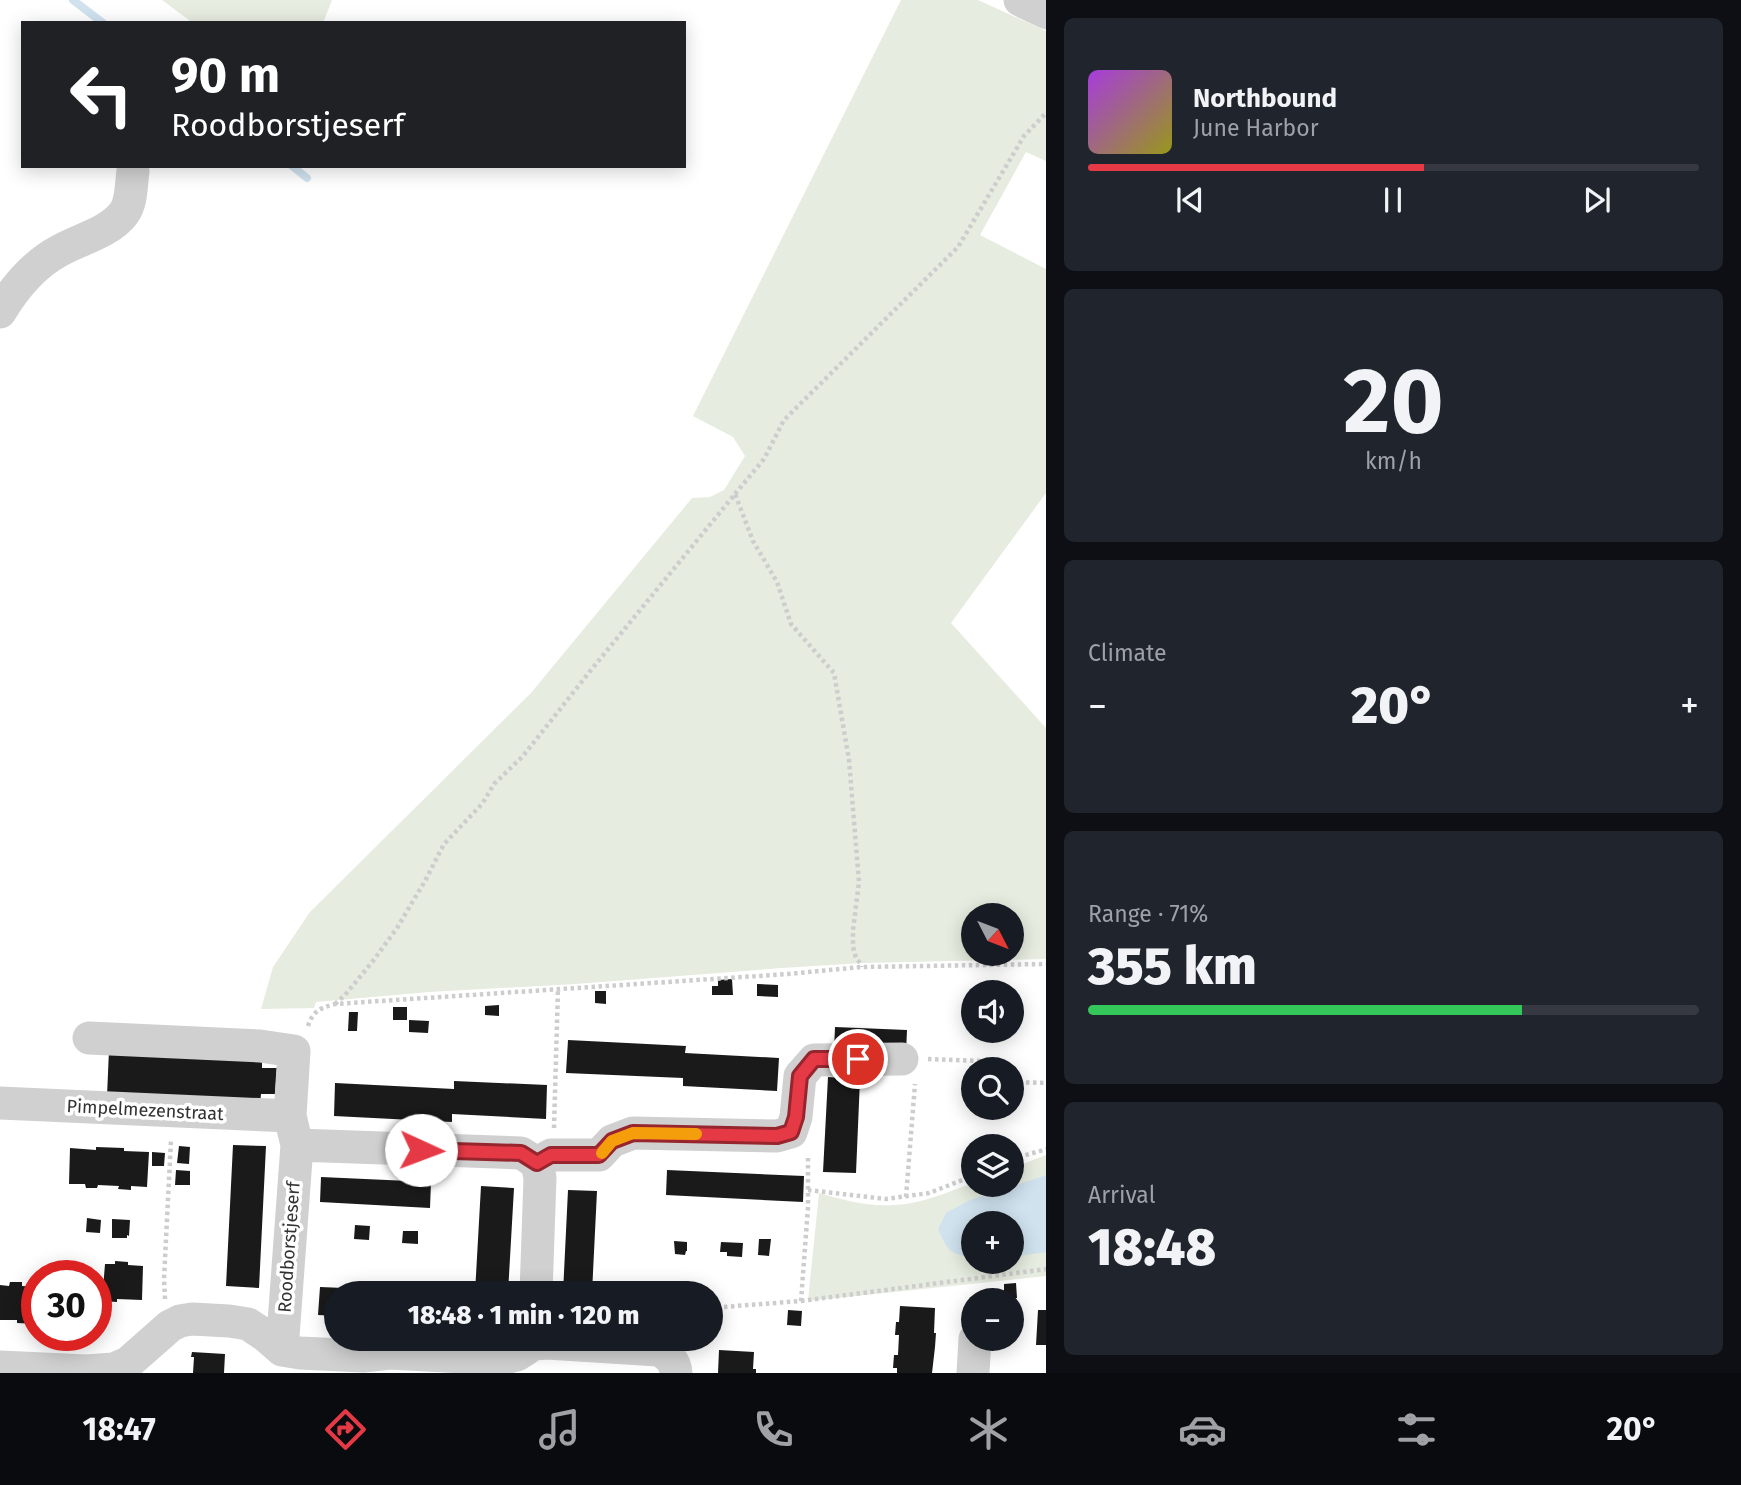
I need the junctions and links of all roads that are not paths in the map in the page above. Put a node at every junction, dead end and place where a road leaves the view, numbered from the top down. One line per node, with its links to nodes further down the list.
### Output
1 (1020, 0): 2 (street)
2 (1046, 13)
3 (133, 171): 4 (street)
4 (0, 312)
5 (89, 1038): 8 (street, Roodborstjeserf)
6 (910, 1059): 9 (street)
7 (0, 1103): 8 (street, Pimpelmezenstraat)
8 (293, 1131): 9 (street); 11 (street, Roodborstjeserf)
9 (544, 1159): 10 (street)
10 (536, 1281)
11 (282, 1350): 15 (street); 17 (street)
12 (522, 1351): 15 (street)
13 (660, 1351): 18 (street)
14 (974, 1351): 19 (street)
15 (390, 1363)
16 (0, 1367): 17 (street)
17 (131, 1368)
18 (676, 1373)
19 (973, 1373)

